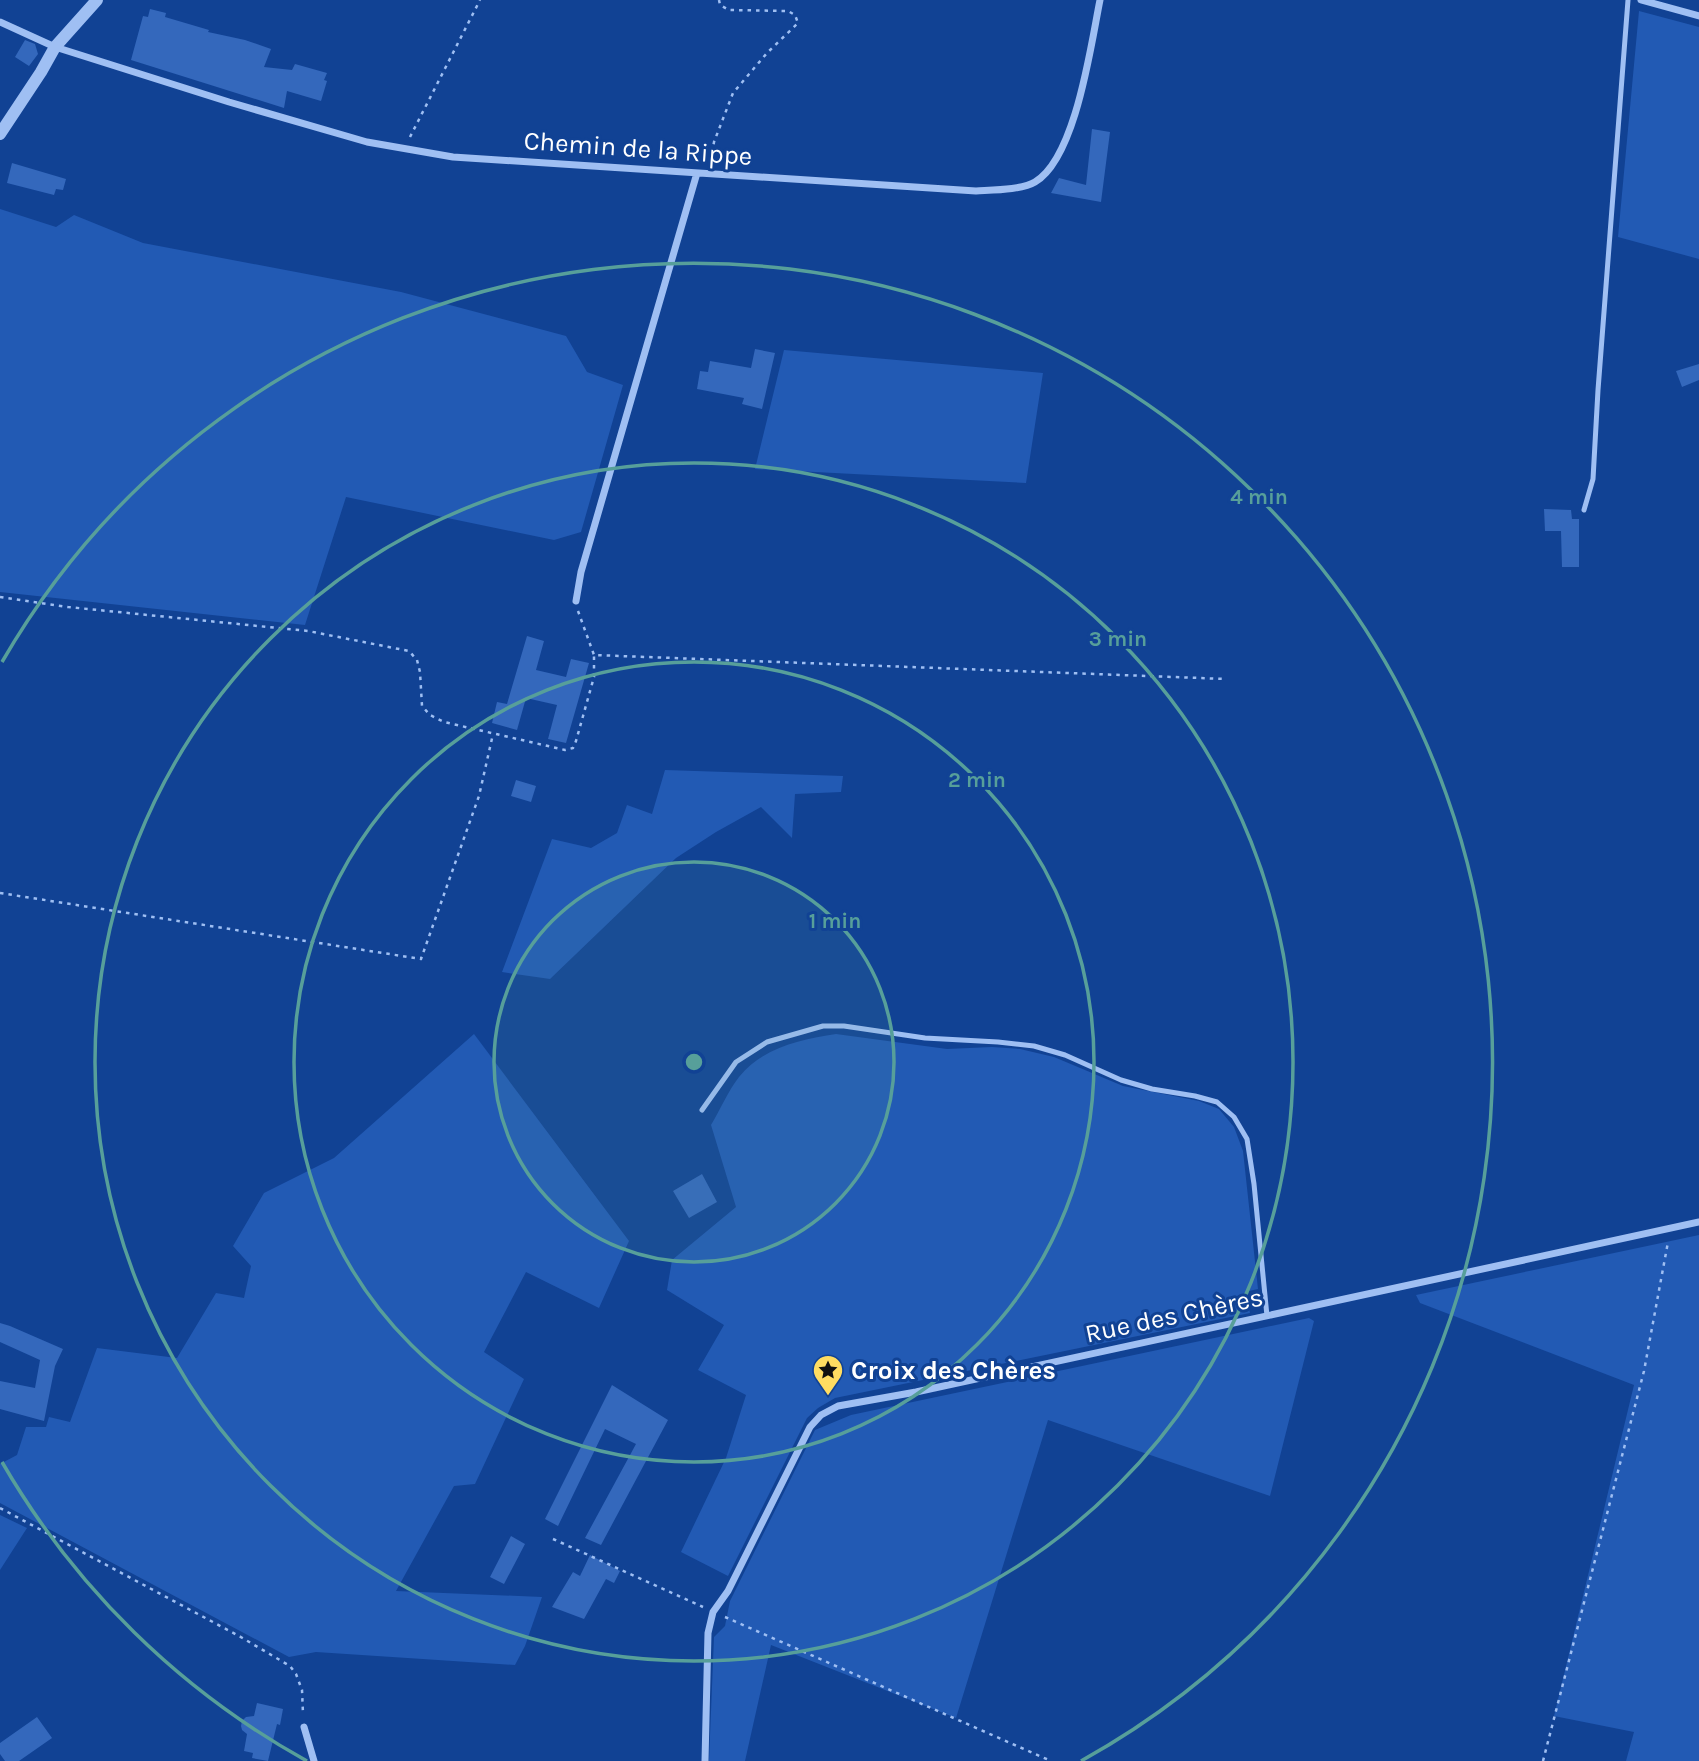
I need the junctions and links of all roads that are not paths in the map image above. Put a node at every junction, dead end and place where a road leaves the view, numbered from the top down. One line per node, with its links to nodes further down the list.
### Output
1 (97, 0): 7 (street)
2 (1100, 0): 9 (street, Chemin de la Rippe)
3 (1628, 0): 10 (lane)
4 (1641, 0): 5 (street)
5 (1699, 16)
6 (0, 22): 7 (street, Chemin de la Rippe)
7 (55, 47): 8 (street); 9 (street, Chemin de la Rippe)
8 (0, 134)
9 (697, 173): 11 (street)
10 (1584, 510)
11 (576, 601)
12 (702, 1110): 14 (lane)
13 (1699, 1222): 14 (street, Rue des Chères)
14 (1267, 1316): 17 (street, Rue des Chères)
15 (304, 1727): 16 (street)
16 (314, 1761)
17 (705, 1761)

